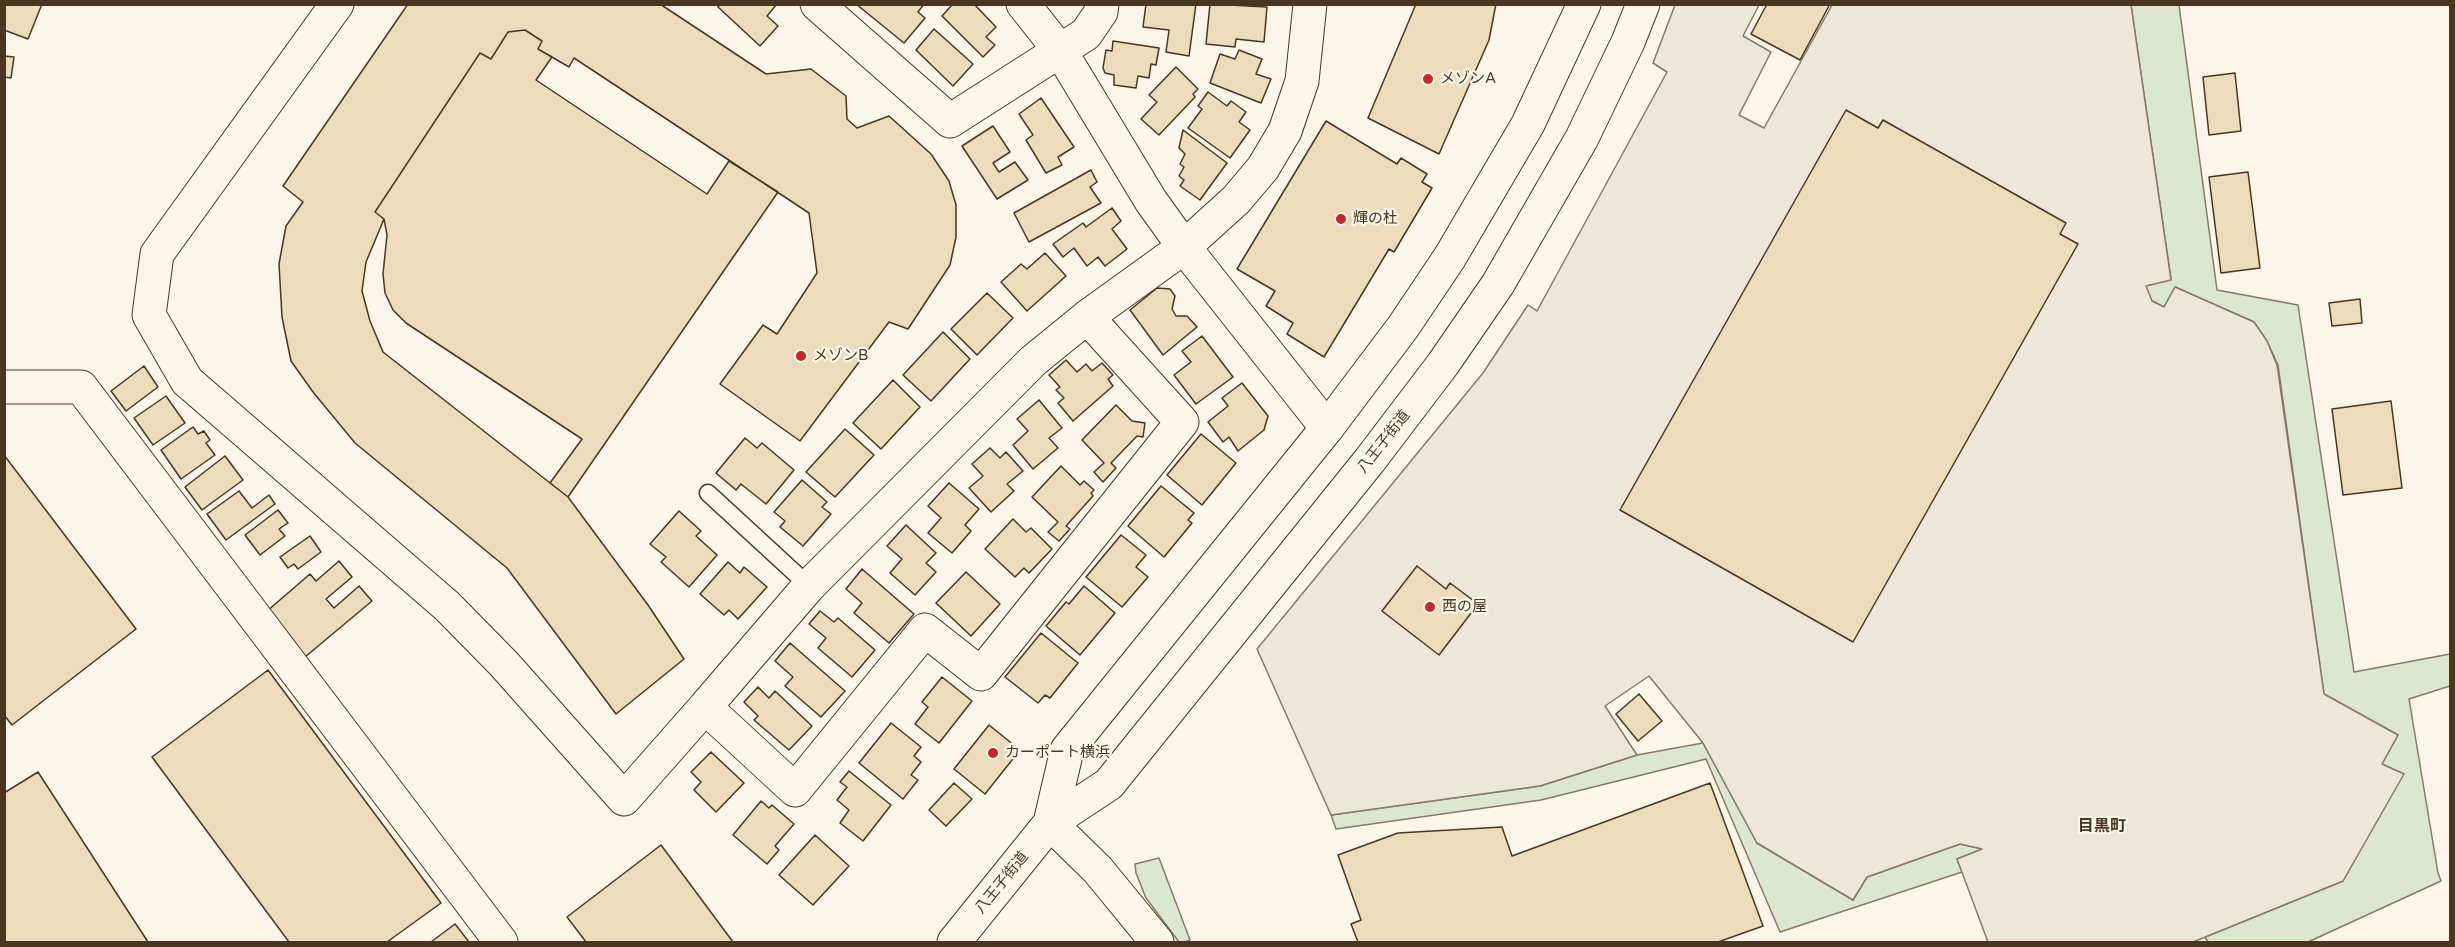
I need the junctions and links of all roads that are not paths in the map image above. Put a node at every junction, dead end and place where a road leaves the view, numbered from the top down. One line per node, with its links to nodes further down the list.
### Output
1 (337, 4): 15 (street)
2 (817, 4): 8 (street)
3 (1023, 4): 8 (street)
4 (1102, 4): 8 (street)
5 (1310, 4): 9 (street)
6 (1584, 4): 12 (street, 八王子街道)
7 (1643, 4): 16 (street, 八王子街道)
8 (1061, 52): 9 (street)
9 (1184, 247): 10 (street); 12 (street)
10 (1087, 317): 14 (street); 15 (street)
11 (4, 387): 17 (street)
12 (1327, 428): 16 (street, 八王子街道)
13 (708, 492): 14 (lane)
14 (809, 586): 15 (street)
15 (705, 707)
16 (1050, 823): 18 (street, 八王子街道); 19 (street)
17 (501, 942)
18 (954, 942)
19 (1157, 942)

